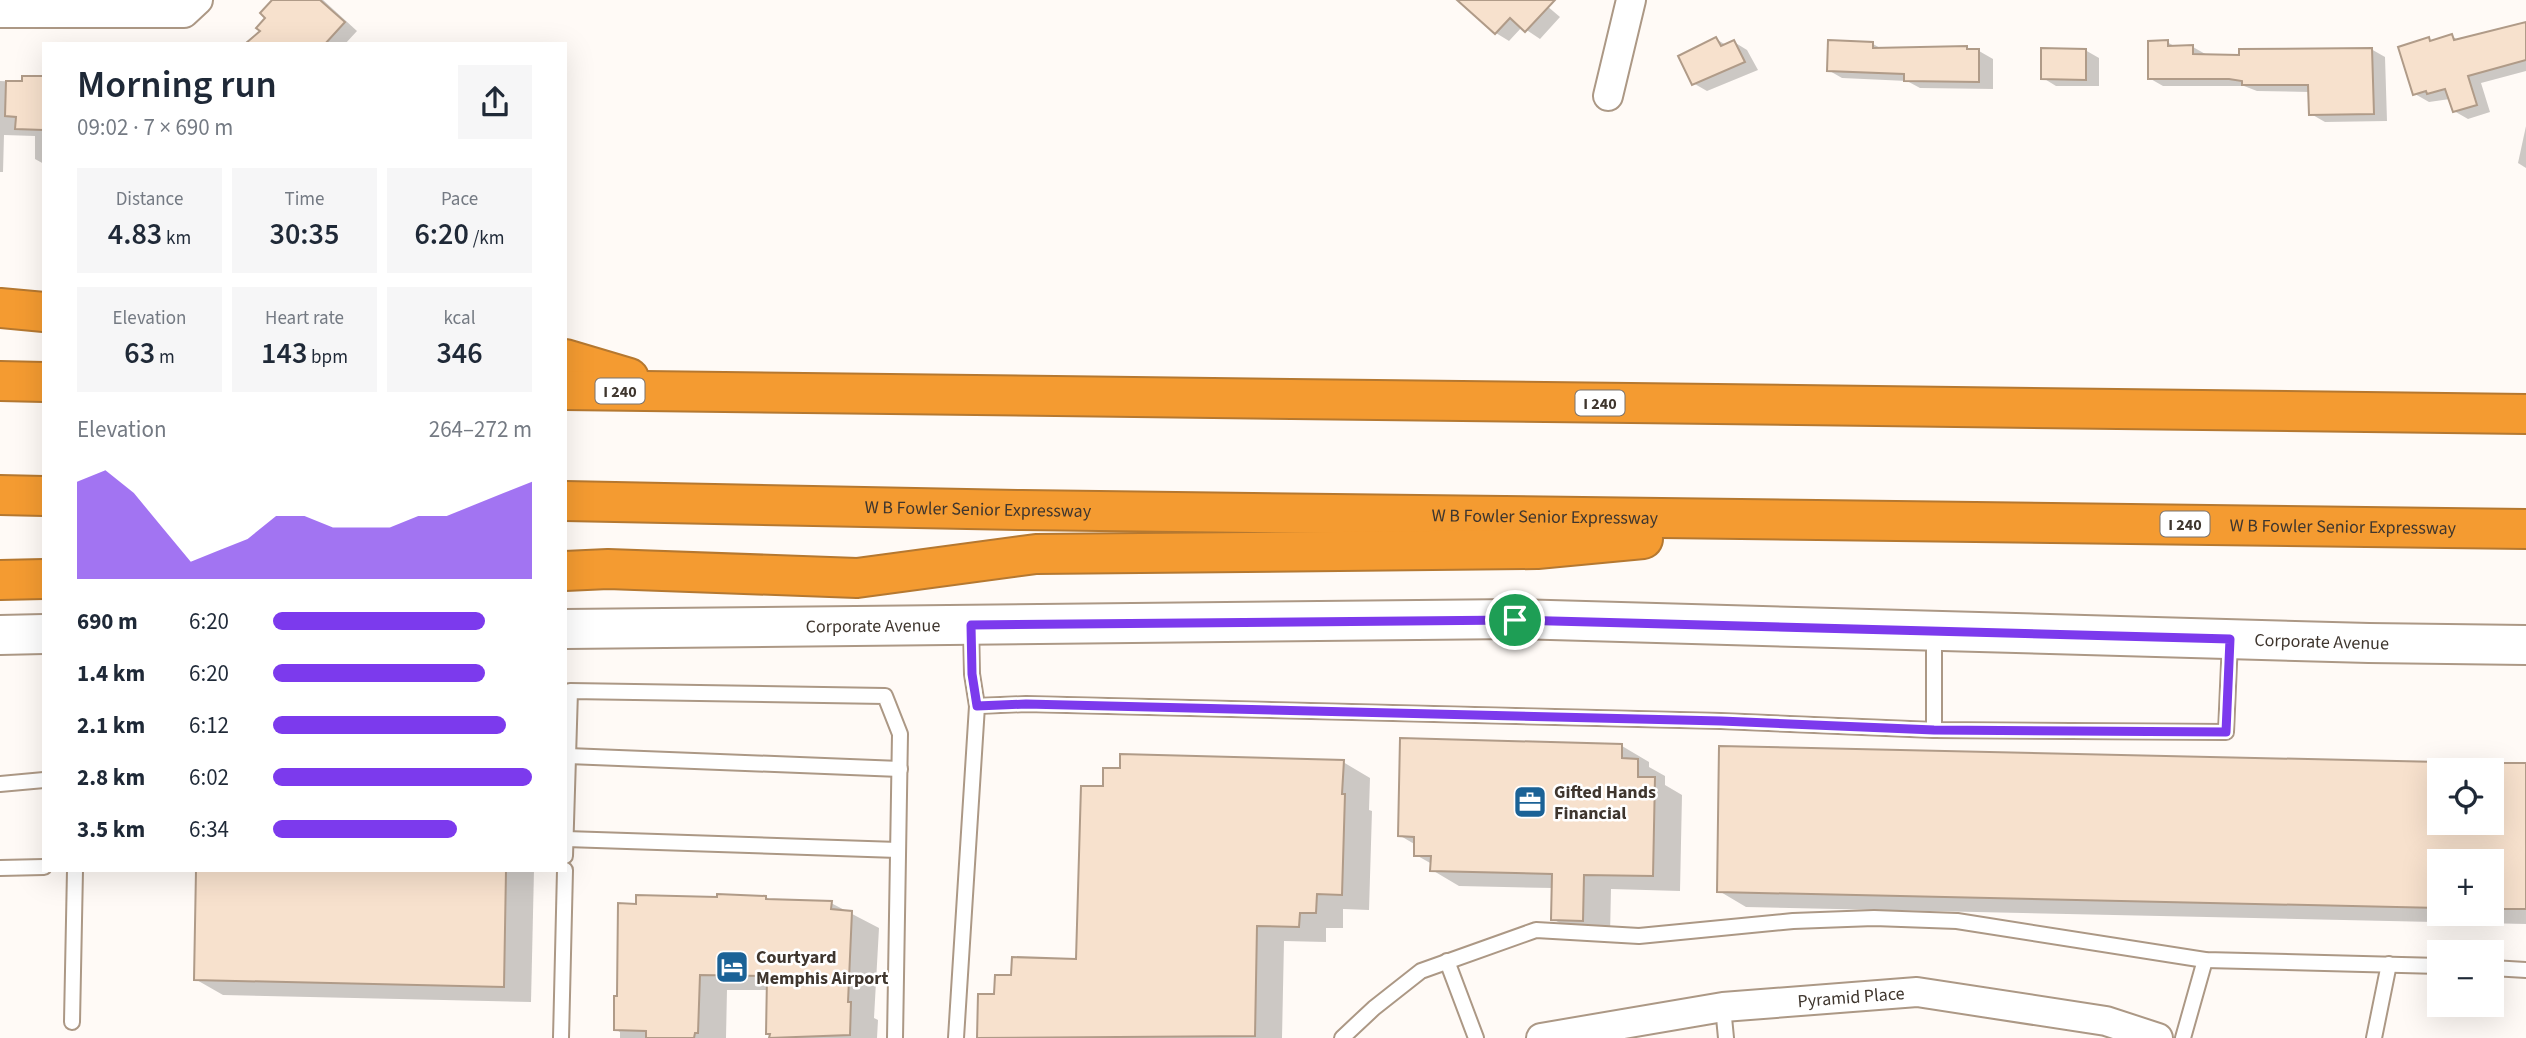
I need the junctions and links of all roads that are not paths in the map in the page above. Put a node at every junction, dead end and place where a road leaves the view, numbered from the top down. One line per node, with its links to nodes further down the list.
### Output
1 (198, 0): 3 (street)
2 (1631, 0): 4 (street)
3 (0, 13)
4 (1608, 96)
5 (0, 308): 6 (highway)
6 (42, 312)
7 (567, 360): 11 (highway)
8 (0, 381): 9 (highway)
9 (42, 382)
10 (567, 390): 11 (highway, I 240)
11 (675, 392): 12 (highway, I 240)
12 (2526, 414)
13 (0, 495): 14 (highway)
14 (42, 495)
15 (567, 501): 16 (highway, W B Fowler Senior Expressway / I 240)
16 (1844, 520): 17 (highway, W B Fowler Senior Expressway / I 240); 18 (highway)
17 (2526, 529)
18 (567, 571)
19 (42, 579): 20 (highway)
20 (0, 580)
21 (971, 625): 22 (street, Corporate Avenue); 23 (street, Corporate Avenue); 28 (lane)
22 (567, 629)
23 (1934, 631): 26 (street, Corporate Avenue); 29 (lane)
24 (42, 634): 25 (street)
25 (0, 635)
26 (2230, 639): 27 (street, Corporate Avenue); 29 (lane)
27 (2526, 645)
28 (977, 706): 29 (lane); 51 (lane)
29 (1934, 730)
30 (568, 756): 31 (lane); 31 (lane); 34 (lane)
31 (900, 769): 36 (lane)
32 (42, 780): 33 (lane)
33 (0, 784)
34 (567, 798)
35 (567, 839): 36 (lane)
36 (898, 850): 50 (lane)
37 (42, 867): 38 (lane)
38 (0, 868)
39 (75, 872): 48 (lane)
40 (565, 872): 49 (lane)
41 (2205, 960): 42 (lane); 43 (lane); 57 (lane)
42 (1447, 961): 52 (lane); 53 (lane)
43 (2389, 964): 44 (lane); 58 (lane)
44 (2427, 965)
45 (2504, 969): 46 (lane)
46 (2526, 970)
47 (1723, 1007): 54 (street, Pyramid Place); 55 (lane); 56 (street, Pyramid Place)
48 (72, 1022)
49 (561, 1038)
50 (895, 1038)
51 (957, 1038)
52 (1342, 1038)
53 (1476, 1038)
54 (1541, 1038)
55 (1726, 1038)
56 (2158, 1038)
57 (2183, 1038)
58 (2374, 1038)

